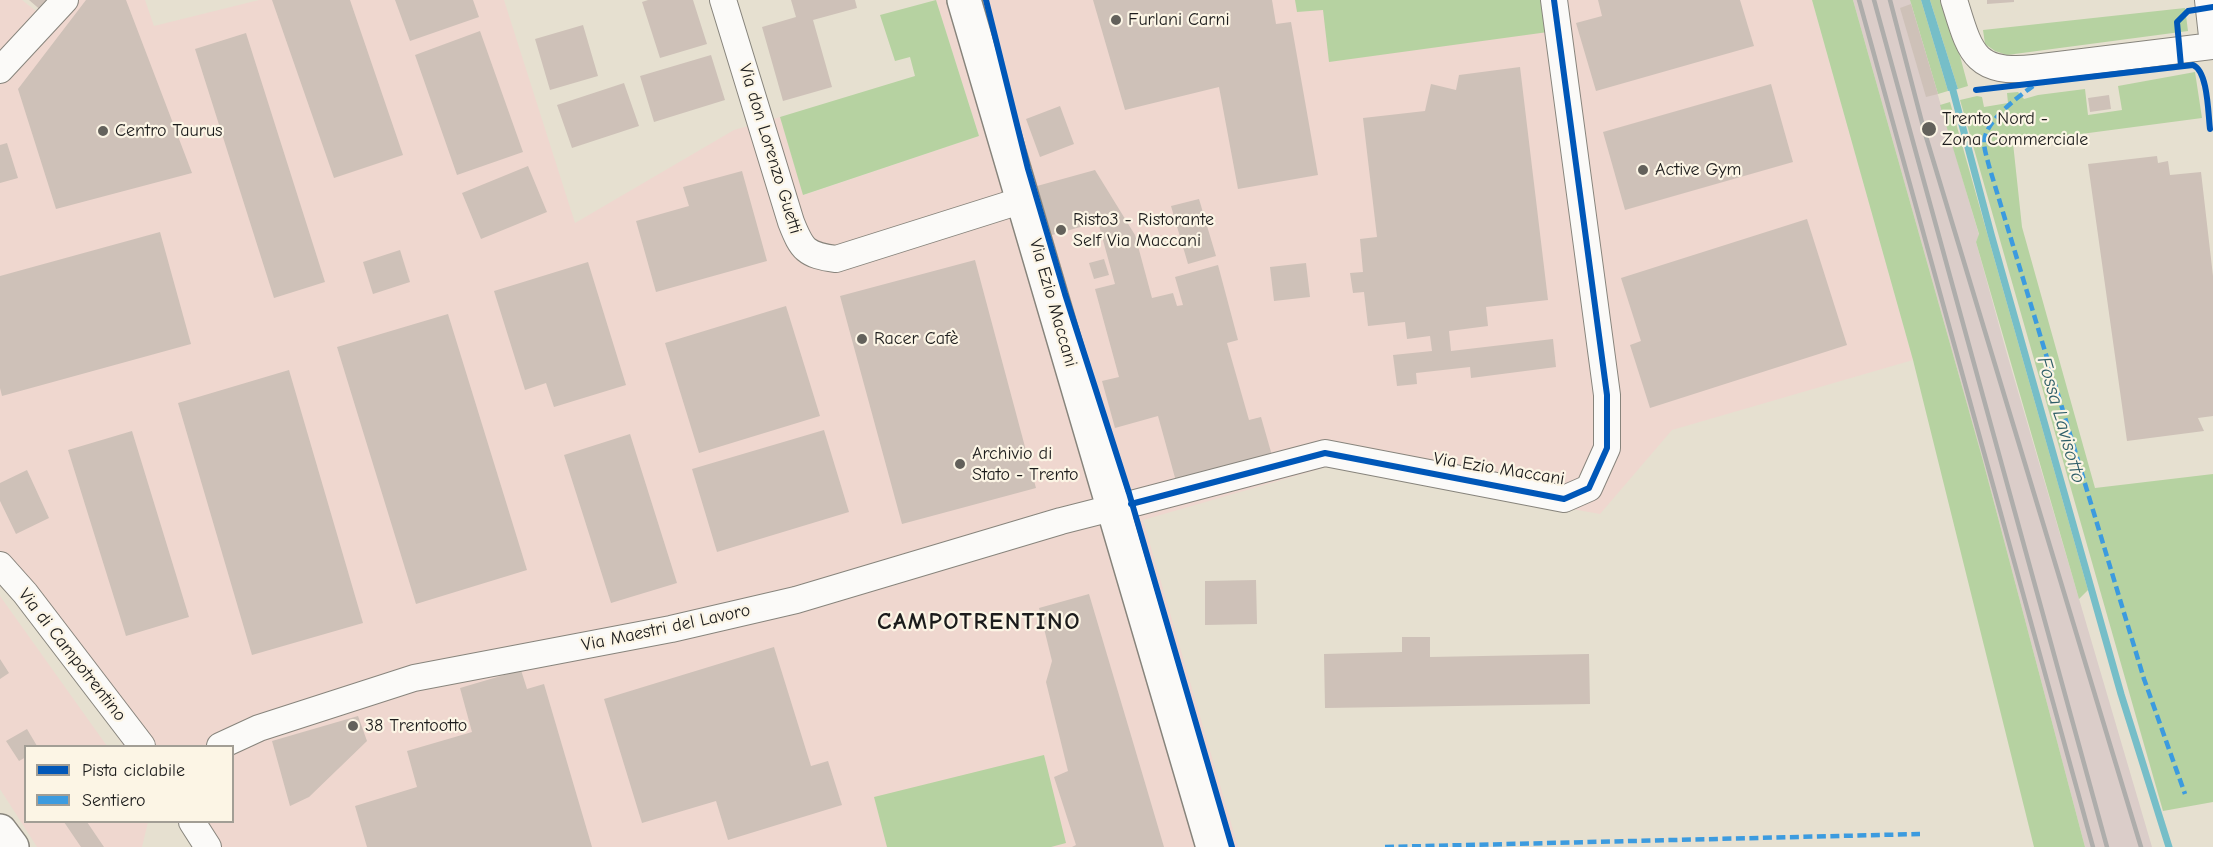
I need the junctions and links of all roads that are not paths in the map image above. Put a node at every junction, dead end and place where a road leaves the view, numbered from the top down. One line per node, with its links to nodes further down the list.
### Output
1 (64, 0): 8 (street)
2 (723, 0): 9 (street, Via don Lorenzo Guetti)
3 (964, 0): 9 (main road, Via Ezio Maccani)
4 (1554, 0): 10 (street, Via Ezio Maccani)
5 (1954, 0): 7 (street)
6 (2208, 0): 7 (street)
7 (2213, 46)
8 (0, 70)
9 (1023, 200): 10 (main road, Via Ezio Maccani)
10 (1122, 506): 13 (street, Via Maestri del Lavoro); 18 (main road, Via Ezio Maccani)
11 (0, 565): 12 (street, Via di Campotrentino)
12 (140, 745)
13 (224, 745)
14 (193, 823): 17 (street)
15 (0, 831): 16 (main road)
16 (12, 847)
17 (208, 847)
18 (1213, 847)

